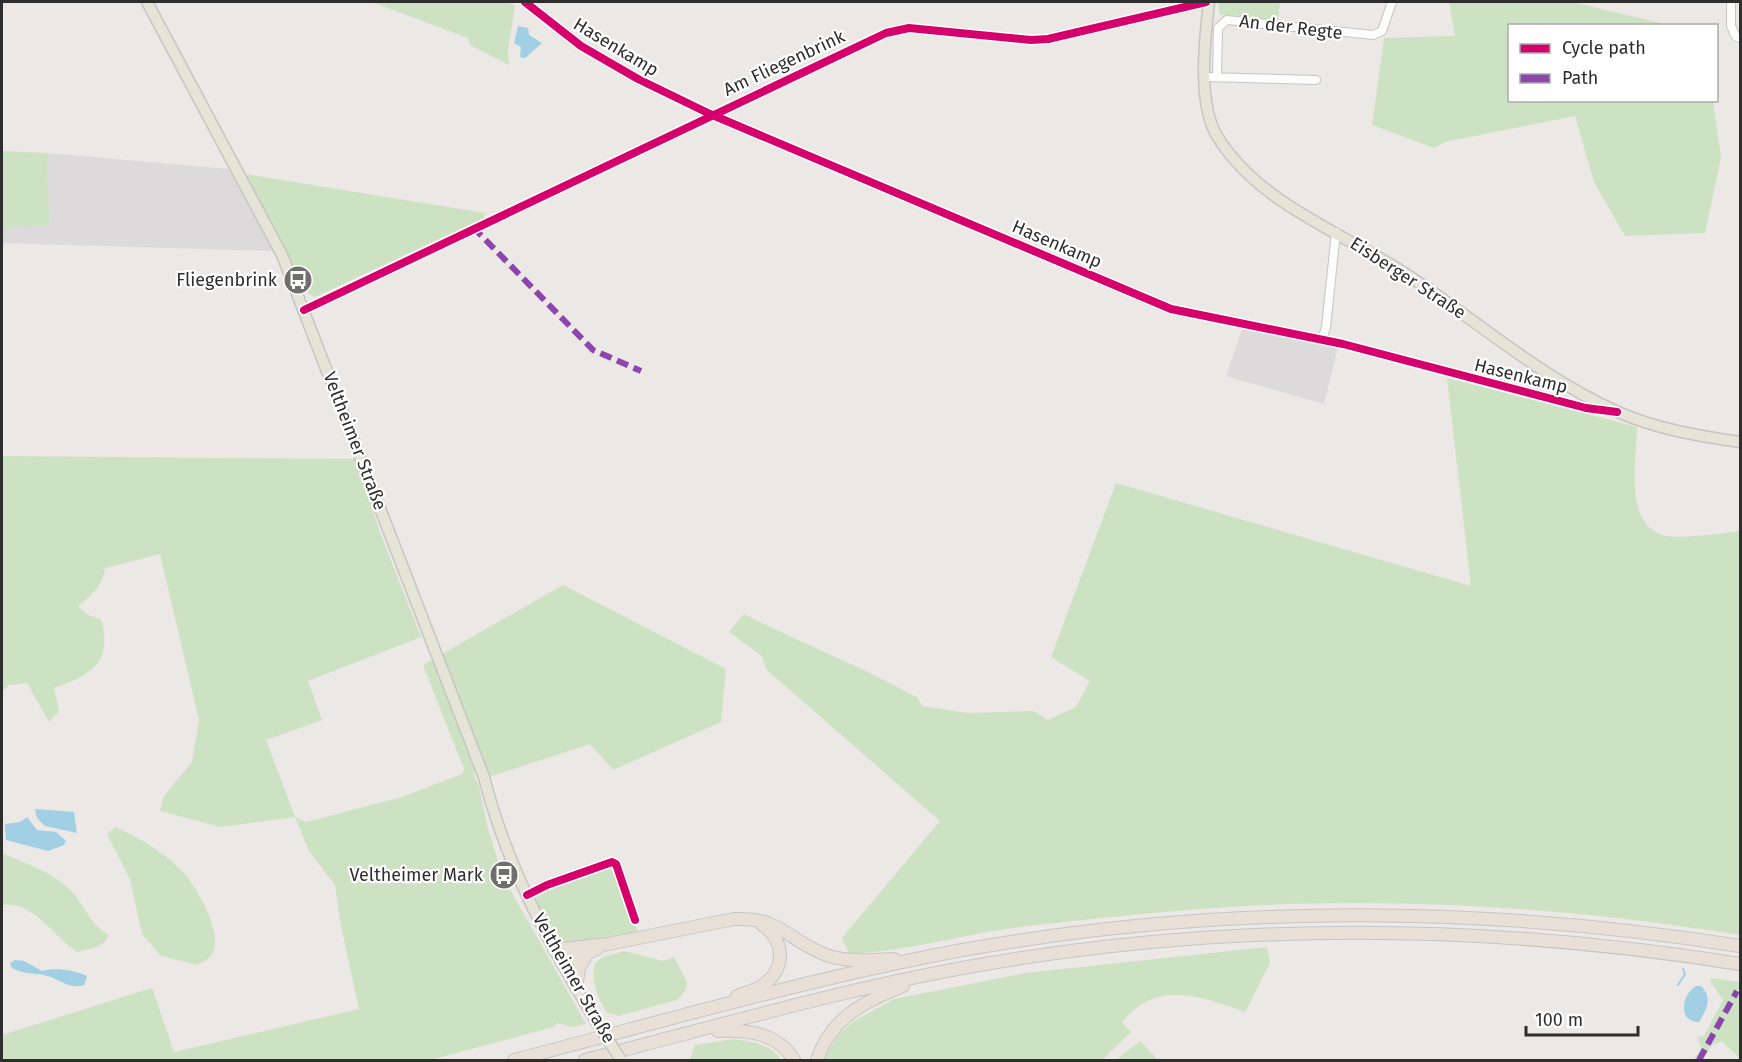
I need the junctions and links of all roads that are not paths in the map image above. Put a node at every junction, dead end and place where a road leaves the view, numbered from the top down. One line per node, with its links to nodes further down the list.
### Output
1 (147, 2): 12 (main road, Veltheimer Straße)
2 (525, 2): 10 (street, Hasenkamp)
3 (1207, 2): 8 (main road, Eisberger Straße); 10 (street, Am Fliegenbrink)
4 (1392, 2): 7 (street, An der Regte)
5 (1731, 2): 6 (street)
6 (1740, 38)
7 (1217, 75): 8 (street); 9 (street)
8 (1205, 77): 11 (main road, Eisberger Straße)
9 (1316, 80)
10 (710, 114): 12 (street, Am Fliegenbrink); 13 (street, Hasenkamp)
11 (1336, 232): 13 (street); 14 (main road, Eisberger Straße)
12 (304, 309): 16 (main road, Veltheimer Straße)
13 (1322, 340): 14 (street, Hasenkamp)
14 (1617, 412): 15 (main road, Eisberger Straße)
15 (1740, 442)
16 (527, 895): 18 (street, Veltheimer Straße); 21 (main road, Veltheimer Straße)
17 (734, 919): 19 (highway); 23 (highway); 28 (highway)
18 (635, 920)
19 (608, 944): 21 (highway); 22 (highway)
20 (1740, 946): 23 (highway)
21 (554, 950): 24 (main road, Veltheimer Straße)
22 (590, 951): 24 (highway); 27 (highway)
23 (919, 959): 28 (highway)
24 (561, 962): 27 (main road, Veltheimer Straße)
25 (1740, 964): 26 (highway)
26 (934, 974): 29 (highway); 34 (highway)
27 (576, 988): 32 (main road, Veltheimer Straße, bridge)
28 (697, 1013): 30 (highway)
29 (696, 1032): 31 (highway); 33 (highway)
30 (514, 1060)
31 (585, 1060)
32 (621, 1060)
33 (794, 1060)
34 (817, 1060)

